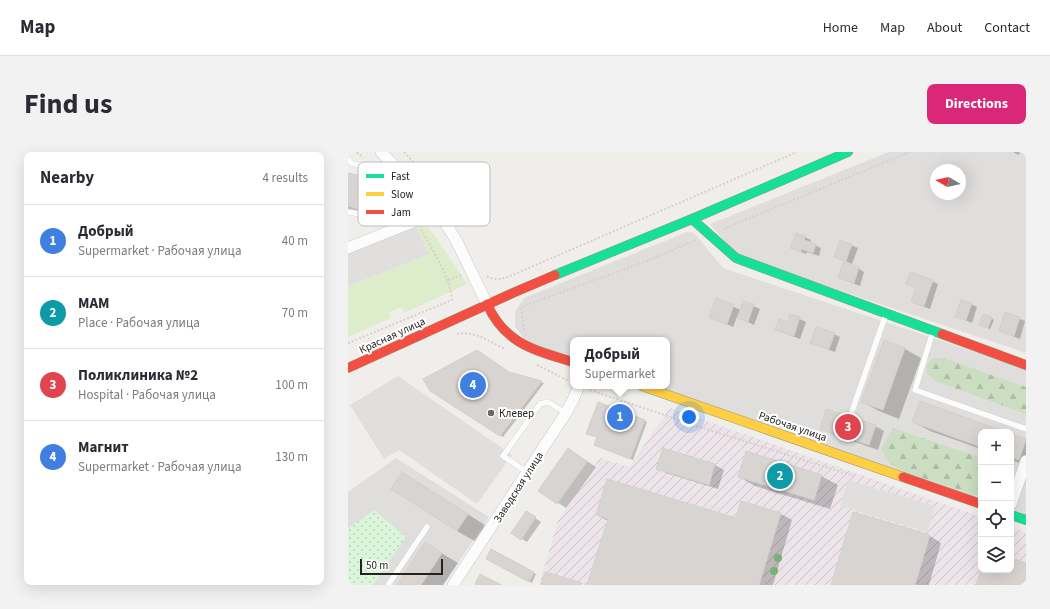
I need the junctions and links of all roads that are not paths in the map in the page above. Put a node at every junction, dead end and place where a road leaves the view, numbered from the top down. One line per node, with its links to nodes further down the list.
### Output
1 (381, 152): 4 (street)
2 (848, 152): 8 (street, Красная улица)
3 (348, 159): 5 (lane)
4 (390, 162)
5 (358, 165)
6 (348, 212): 7 (lane)
7 (358, 214)
8 (692, 219): 12 (street, Красная улица); 13 (street)
9 (403, 226): 11 (street)
10 (447, 226): 12 (street)
11 (348, 248)
12 (487, 304): 15 (street); 17 (street, Красная улица)
13 (886, 313): 14 (street); 21 (lane)
14 (934, 331): 16 (street); 22 (lane)
15 (570, 361)
16 (1026, 365)
17 (348, 368)
18 (578, 389): 20 (street, Заводская улица)
19 (651, 389): 26 (street, Рабочая улица)
20 (566, 414): 24 (street, Заводская улица); 24 (lane)
21 (851, 414)
22 (1026, 429)
23 (1026, 462): 25 (street)
24 (528, 472): 31 (street, Заводская улица)
25 (1012, 501)
26 (978, 503)
27 (1014, 516): 28 (street)
28 (1026, 520)
29 (427, 527): 30 (lane)
30 (388, 585)
31 (453, 585)

